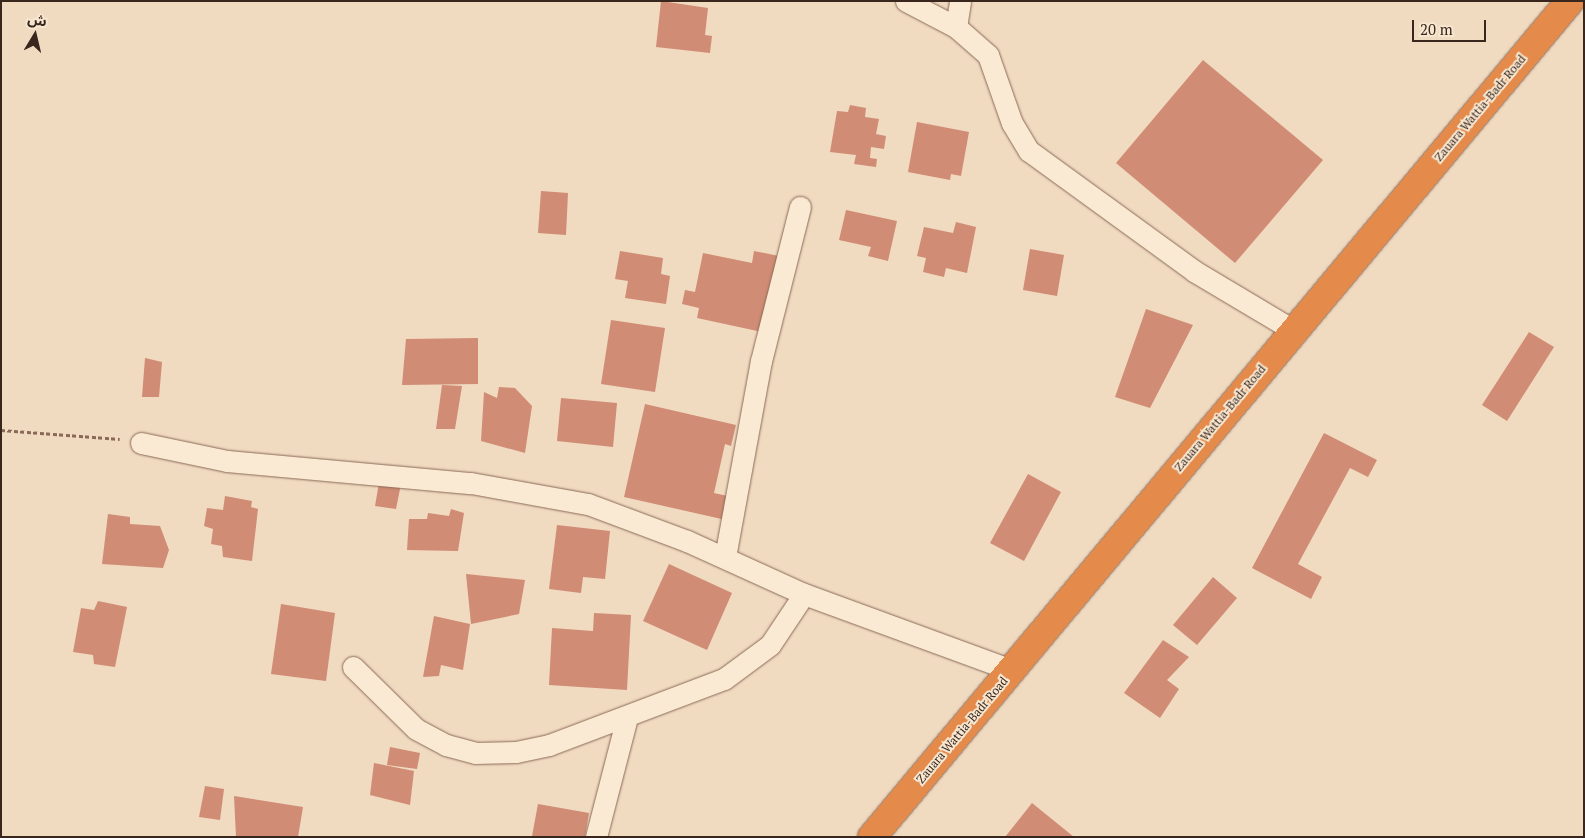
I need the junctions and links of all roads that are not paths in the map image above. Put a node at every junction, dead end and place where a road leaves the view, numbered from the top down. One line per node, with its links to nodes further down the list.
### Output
1 (906, 1): 4 (street)
2 (960, 1): 4 (street)
3 (1570, 1): 6 (highway, Zauara Wattia-Badr Road)
4 (956, 27): 6 (street)
5 (800, 207): 8 (street)
6 (1293, 330): 11 (highway, Zauara Wattia-Badr Road)
7 (140, 443): 8 (street)
8 (724, 557): 9 (street)
9 (804, 594): 11 (street); 12 (street)
10 (353, 667): 12 (street)
11 (1012, 670): 14 (highway, Zauara Wattia-Badr Road)
12 (628, 717): 13 (street)
13 (596, 837)
14 (872, 837)

